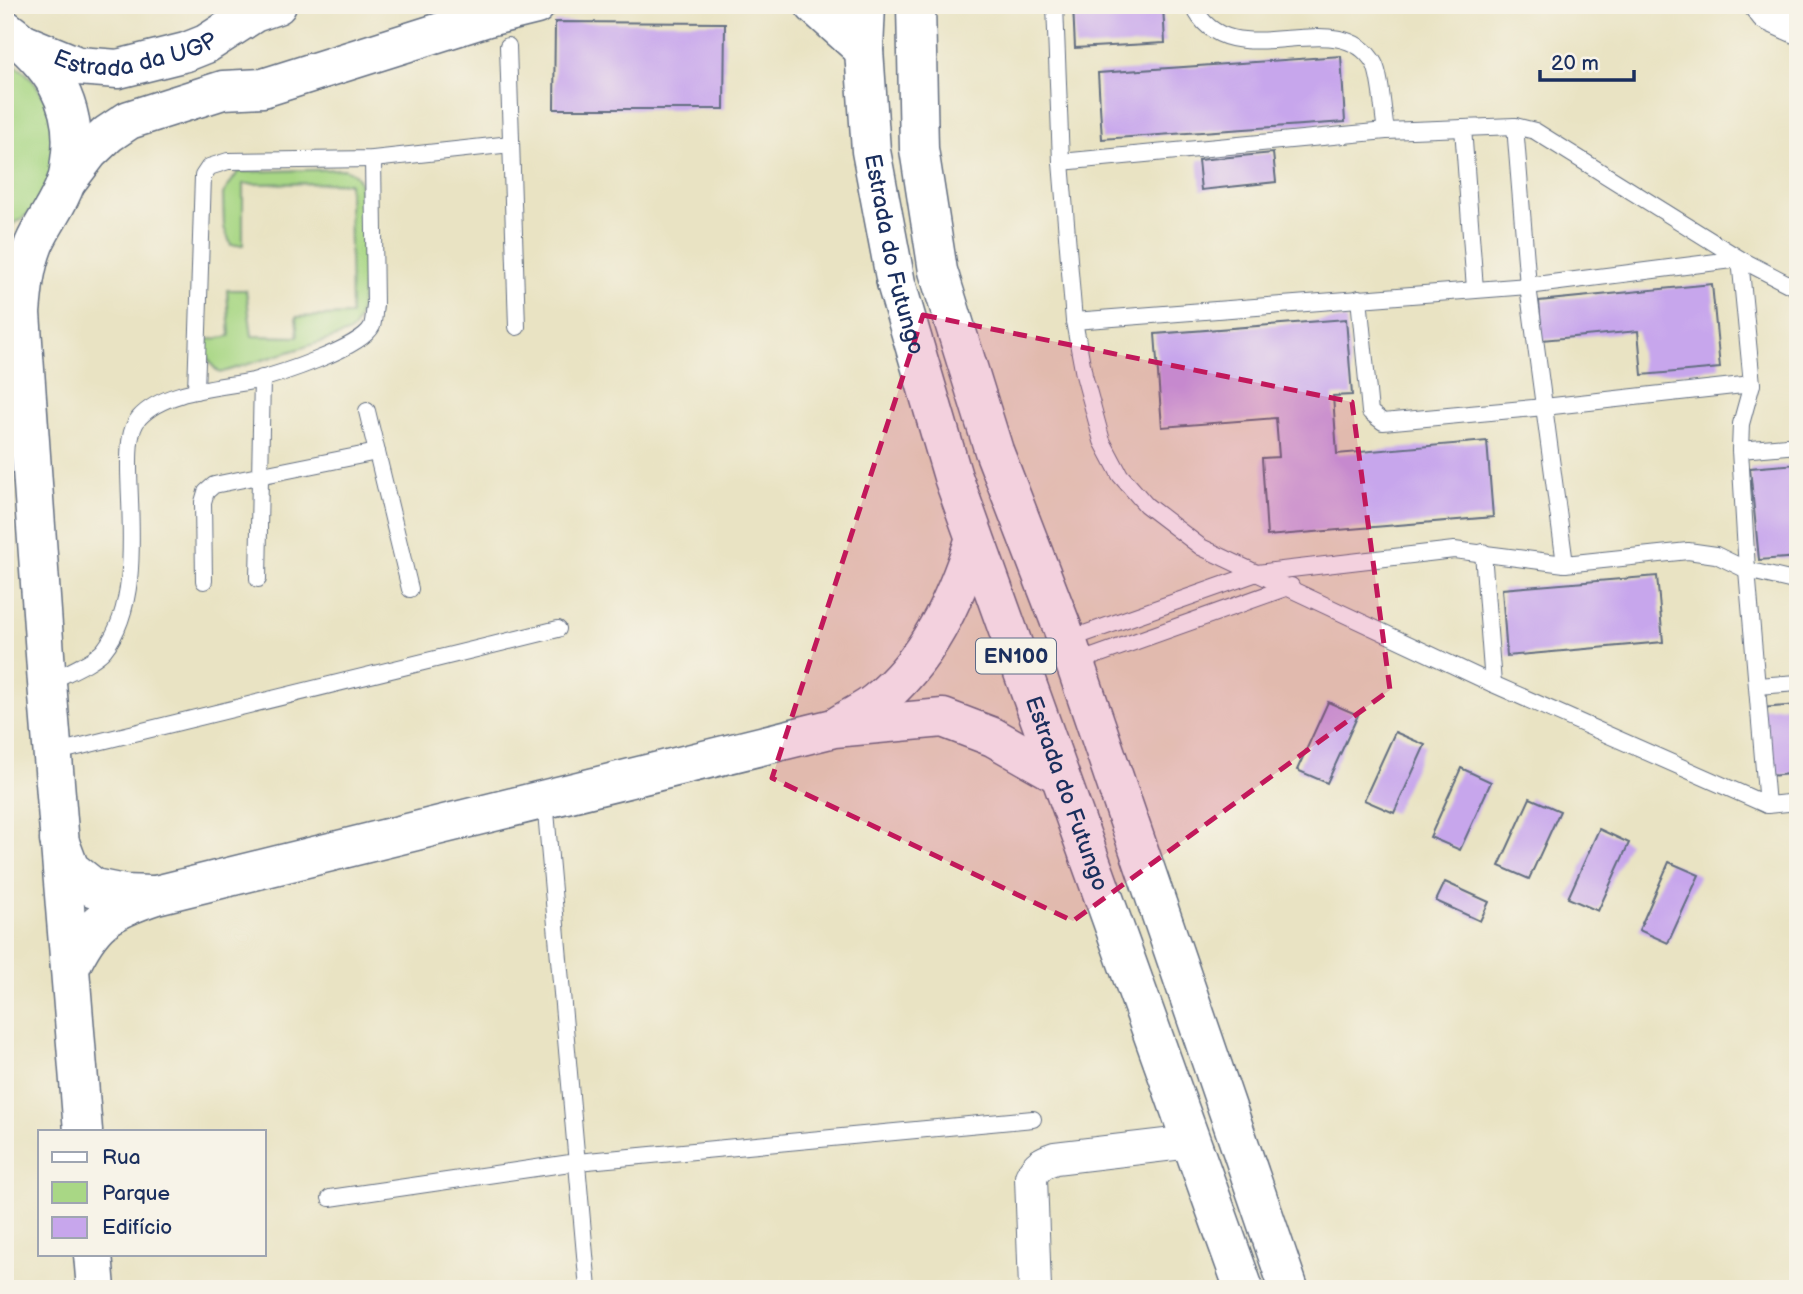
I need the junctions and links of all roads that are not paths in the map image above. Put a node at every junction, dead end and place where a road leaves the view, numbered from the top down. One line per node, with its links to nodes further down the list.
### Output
1 (277, 5): 10 (main road, Estrada da UGP)
2 (536, 5): 19 (main road)
3 (814, 5): 12 (main road)
4 (866, 5): 12 (main road, Estrada do Futungo / EN100)
5 (916, 5): 49 (main road, Estrada do Futungo / EN100)
6 (1055, 5): 18 (lane)
7 (1193, 5): 15 (lane)
8 (1760, 5): 9 (street)
9 (1798, 28)
10 (16, 37): 19 (main road)
11 (508, 46): 16 (lane)
12 (864, 50): 37 (main road, Estrada do Futungo / EN100)
13 (1515, 126): 14 (lane); 21 (lane); 22 (lane)
14 (1462, 128): 15 (lane); 23 (lane)
15 (1386, 131): 18 (lane)
16 (511, 145): 17 (lane); 27 (lane)
17 (373, 159): 28 (lane); 30 (lane)
18 (1061, 162): 26 (lane)
19 (67, 181): 20 (main road)
20 (20, 251): 50 (main road)
21 (1740, 259): 22 (lane); 24 (lane); 29 (lane)
22 (1528, 286): 23 (lane); 31 (lane)
23 (1475, 289): 25 (lane)
24 (1798, 289)
25 (1359, 298): 26 (lane); 31 (lane)
26 (1074, 321): 42 (lane)
27 (517, 327)
28 (262, 378): 30 (lane); 36 (lane)
29 (1752, 384): 31 (lane); 34 (lane)
30 (196, 391): 50 (lane)
31 (1544, 407): 39 (lane)
32 (367, 411): 35 (lane)
33 (1798, 445): 34 (lane)
34 (1740, 450): 41 (lane)
35 (377, 452): 36 (lane); 47 (lane)
36 (260, 476): 43 (lane); 44 (lane)
37 (974, 541): 54 (main road); 56 (main road, Estrada do Futungo / EN100)
38 (1483, 552): 39 (lane); 40 (lane); 52 (lane)
39 (1565, 564): 41 (lane)
40 (1310, 567): 42 (lane); 46 (lane)
41 (1747, 570): 45 (lane); 53 (lane)
42 (1257, 573): 46 (lane); 49 (lane)
43 (258, 579)
44 (204, 581)
45 (1798, 582)
46 (1289, 587): 49 (lane); 52 (lane)
47 (410, 589)
48 (558, 629): 55 (lane)
49 (1071, 651): 73 (main road, Estrada do Futungo / EN100)
50 (47, 683): 55 (main road)
51 (1798, 683): 53 (lane)
52 (1493, 684): 59 (lane)
53 (1758, 687): 59 (lane)
54 (834, 728): 56 (main road); 57 (main road)
55 (53, 753): 60 (main road)
56 (1058, 774): 65 (main road, Estrada do Futungo / EN100)
57 (545, 799): 61 (main road); 66 (lane)
58 (1798, 802): 59 (lane)
59 (1767, 805)
60 (59, 840): 61 (main road); 62 (main road)
61 (156, 895): 62 (main road)
62 (70, 968): 64 (main road)
63 (1033, 1119): 66 (lane)
64 (83, 1130)
65 (1191, 1142): 71 (street); 72 (main road, Estrada do Futungo / EN100)
66 (576, 1162): 67 (lane); 70 (lane)
67 (330, 1198)
68 (93, 1256): 69 (main road)
69 (96, 1289)
70 (588, 1289)
71 (1035, 1289)
72 (1244, 1289)
73 (1289, 1289)

